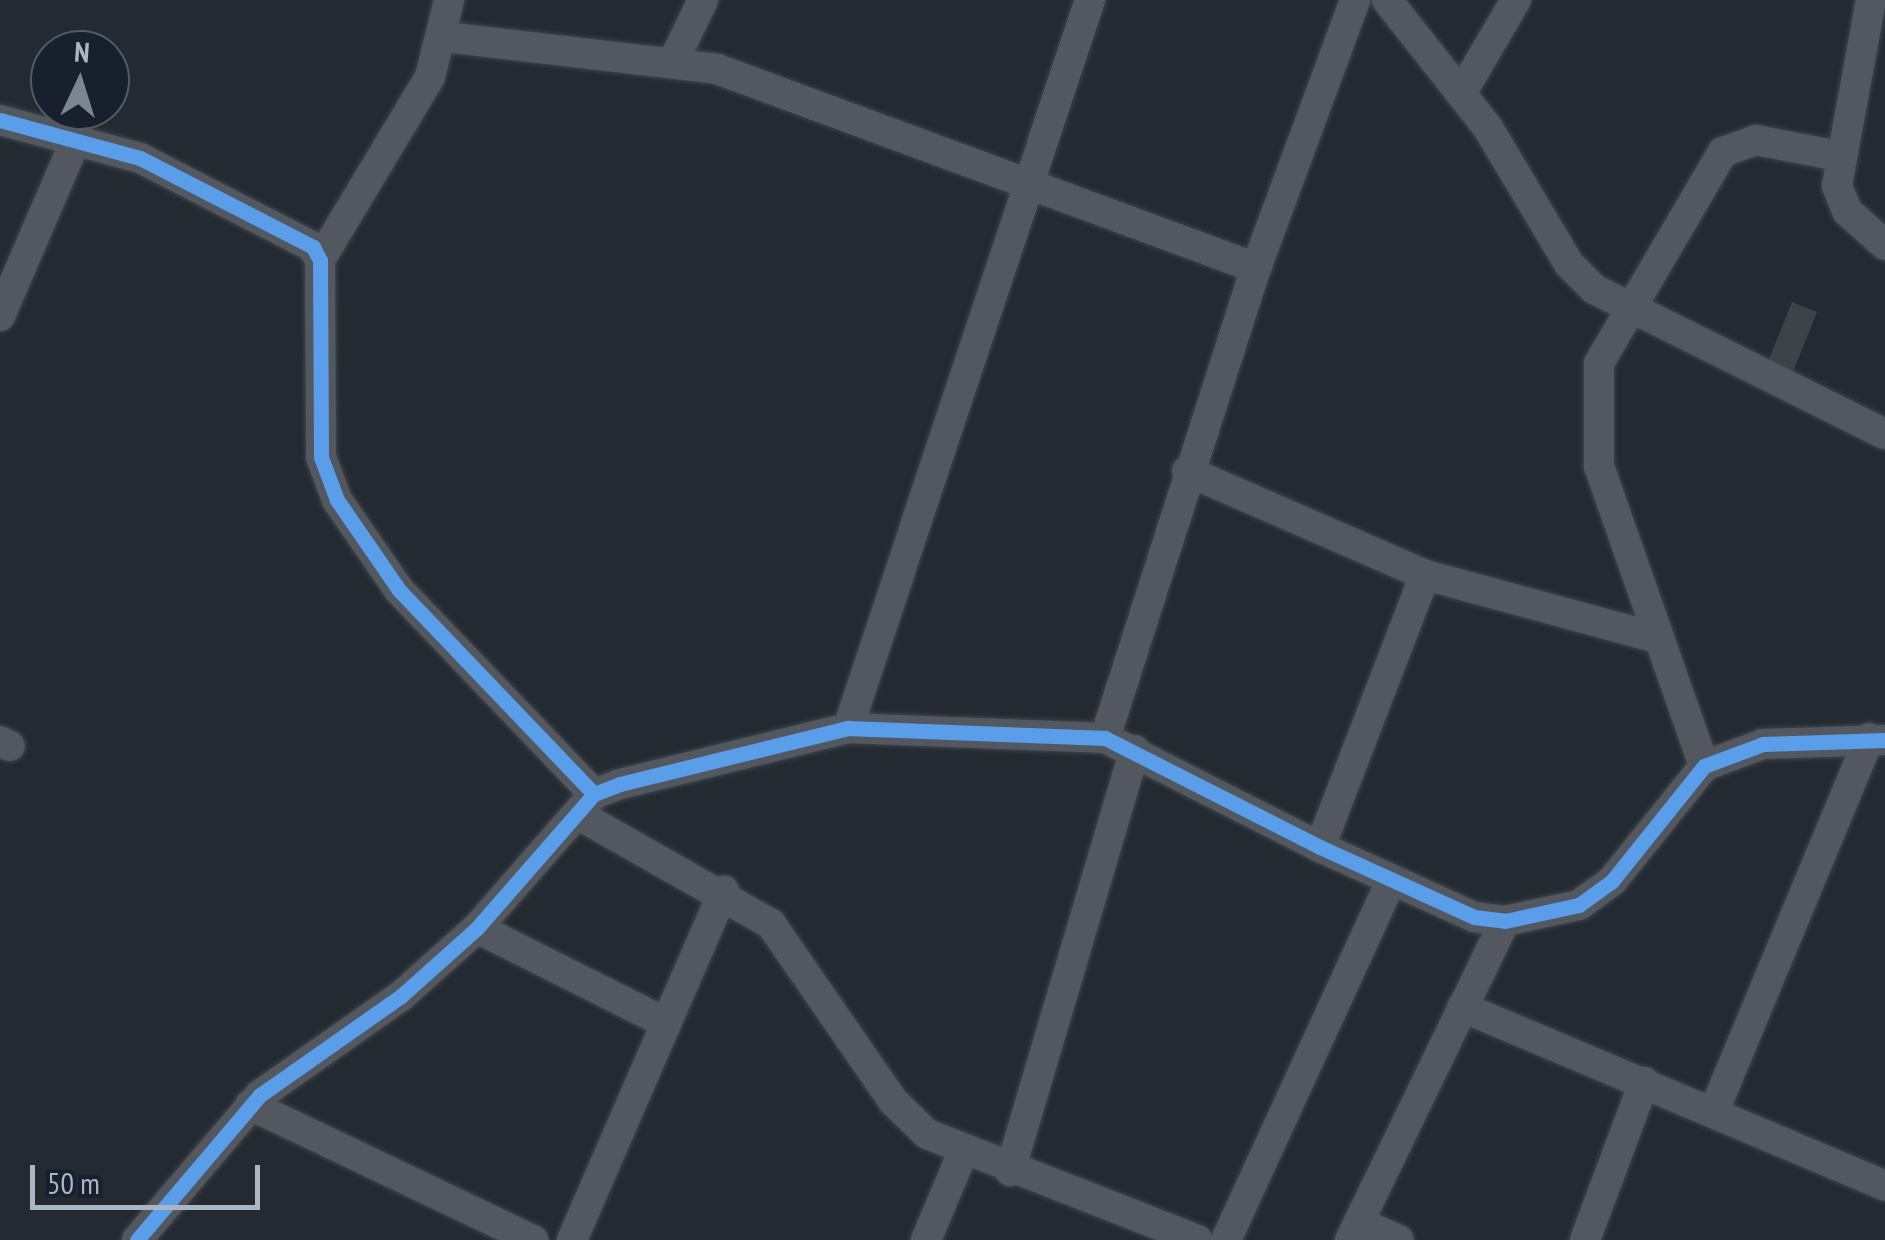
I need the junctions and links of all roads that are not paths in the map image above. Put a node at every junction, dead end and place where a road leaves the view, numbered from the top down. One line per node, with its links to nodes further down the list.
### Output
1 (450, 0): 8 (street)
2 (703, 0): 9 (street)
3 (1090, 0): 14 (street)
4 (1355, 0): 17 (street)
5 (1387, 0): 10 (street)
6 (1516, 0): 10 (street)
7 (1870, 0): 13 (street)
8 (446, 36): 9 (street); 16 (street)
9 (674, 60): 14 (street)
10 (1462, 92): 18 (street)
11 (0, 120): 12 (street)
12 (75, 142): 16 (street); 19 (street)
13 (1839, 156): 15 (street); 18 (street)
14 (1024, 182): 17 (street); 24 (street)
15 (1885, 245)
16 (320, 260): 29 (street)
17 (1256, 268): 21 (street)
18 (1629, 308): 20 (street); 23 (street)
19 (0, 316)
20 (1885, 434)
21 (1188, 471): 22 (street); 25 (street)
22 (1425, 575): 23 (street); 30 (street)
23 (1653, 637): 28 (street)
24 (848, 728): 25 (street); 29 (street)
25 (1105, 738): 27 (street)
26 (1877, 739): 28 (street); 39 (street)
27 (1135, 750): 30 (street); 41 (street)
28 (1704, 766): 33 (street)
29 (587, 804): 32 (street); 34 (street)
30 (1320, 847): 31 (street)
31 (1392, 879): 33 (street); 49 (street)
32 (724, 891): 36 (street); 40 (street)
33 (1505, 922): 35 (street)
34 (477, 928): 36 (street); 38 (street)
35 (1462, 1007): 37 (street); 43 (street)
36 (666, 1023): 46 (street)
37 (1644, 1082): 39 (street); 51 (street)
38 (250, 1105): 44 (street); 45 (street)
39 (1714, 1112): 42 (street)
40 (963, 1152): 41 (street); 47 (street)
41 (1010, 1171): 48 (street)
42 (1885, 1186)
43 (1357, 1232): 50 (street)
44 (137, 1240)
45 (533, 1240)
46 (572, 1240)
47 (926, 1240)
48 (1196, 1240)
49 (1226, 1240)
50 (1399, 1240)
51 (1586, 1240)

